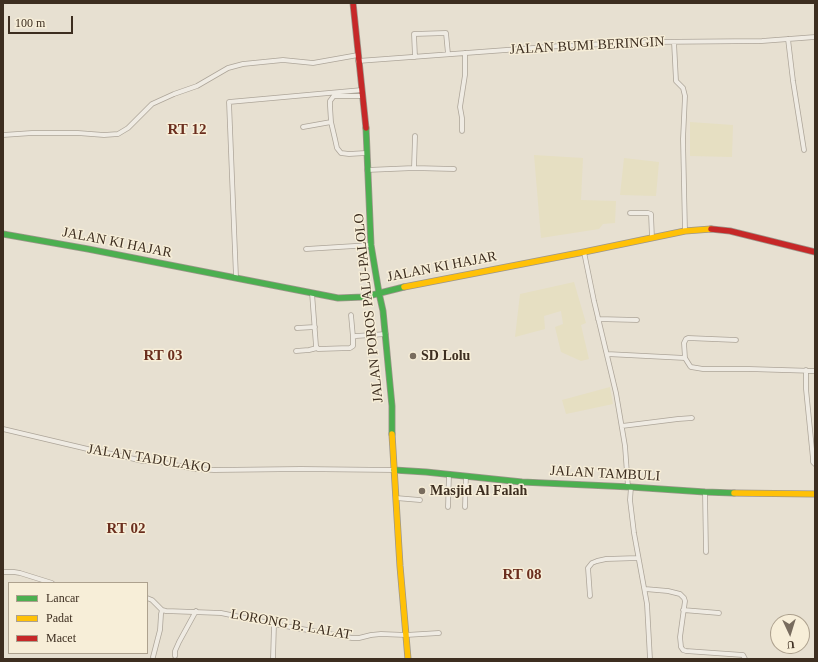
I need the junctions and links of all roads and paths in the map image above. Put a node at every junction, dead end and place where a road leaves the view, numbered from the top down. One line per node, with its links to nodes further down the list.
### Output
1 (353, 3): 8 (street, JALAN POROS PALU-PALOLO)
2 (815, 37): 3 (street, JALAN BUMI BERINGIN)
3 (788, 40): 4 (street, JALAN BUMI BERINGIN); 15 (street)
4 (674, 42): 5 (street, JALAN BUMI BERINGIN); 21 (street)
5 (465, 53): 6 (street, JALAN BUMI BERINGIN); 12 (street)
6 (448, 54): 7 (street, JALAN BUMI BERINGIN); 7 (street)
7 (415, 57): 8 (street, JALAN BUMI BERINGIN)
8 (358, 58): 9 (street, JALAN POROS PALU-PALOLO); 13 (street, JALAN BUMI BERINGIN)
9 (362, 93): 10 (street); 16 (street, JALAN POROS PALU-PALOLO); 28 (street)
10 (332, 122): 11 (street); 16 (street)
11 (303, 127)
12 (462, 132)
13 (3, 135)
14 (415, 136): 17 (street)
15 (804, 150)
16 (366, 153): 19 (street, JALAN POROS PALU-PALOLO)
17 (414, 168): 18 (street); 19 (street)
18 (454, 169)
19 (367, 170): 24 (street, JALAN POROS PALU-PALOLO)
20 (630, 213): 23 (street)
21 (685, 231): 23 (street, JALAN KI HAJAR); 27 (street, JALAN KI HAJAR)
22 (3, 234): 28 (street, JALAN KI HAJAR)
23 (652, 238): 26 (street, JALAN KI HAJAR)
24 (371, 245): 25 (street); 30 (street, JALAN POROS PALU-PALOLO)
25 (306, 249)
26 (584, 252): 30 (street, JALAN KI HAJAR); 32 (street)
27 (815, 252)
28 (236, 277): 29 (street, JALAN KI HAJAR)
29 (312, 293): 30 (street, JALAN KI HAJAR); 34 (street)
30 (379, 293): 36 (street, JALAN POROS PALU-PALOLO)
31 (350, 315): 37 (street)
32 (598, 319): 33 (street); 41 (street)
33 (637, 320)
34 (314, 327): 35 (street); 39 (street)
35 (297, 328)
36 (386, 334): 37 (street); 49 (street, JALAN POROS PALU-PALOLO)
37 (353, 337): 39 (street)
38 (736, 340): 42 (street)
39 (317, 348): 40 (street)
40 (296, 351)
41 (607, 354): 42 (street); 46 (street)
42 (685, 358): 43 (street)
43 (806, 370): 44 (street); 48 (street)
44 (815, 371)
45 (692, 418): 46 (street)
46 (622, 426): 52 (street)
47 (3, 429): 49 (street, JALAN TADULAKO)
48 (815, 464)
49 (394, 470): 50 (street, JALAN TAMBULI); 55 (street, JALAN POROS PALU-PALOLO)
50 (449, 475): 51 (street, JALAN TAMBULI); 57 (street)
51 (466, 476): 52 (street, JALAN TAMBULI); 58 (street)
52 (630, 487): 53 (street, JALAN TAMBULI); 60 (street)
53 (705, 492): 54 (street, JALAN TAMBULI); 59 (street)
54 (815, 494)
55 (396, 498): 56 (street); 72 (street, JALAN POROS PALU-PALOLO)
56 (420, 500)
57 (448, 507)
58 (465, 508)
59 (706, 552)
60 (638, 558): 63 (street); 64 (street)
61 (3, 572): 62 (street)
62 (49, 582)
63 (644, 590): 67 (street); 77 (street)
64 (590, 596)
65 (148, 598): 66 (street)
66 (162, 610): 68 (street, LORONG B. LALAT); 74 (street)
67 (684, 610): 69 (street); 78 (street)
68 (196, 611): 70 (street, LORONG B. LALAT); 73 (street)
69 (719, 613)
70 (274, 624): 72 (street, LORONG B. LALAT); 75 (street)
71 (439, 633): 72 (street, LORONG B. LALAT)
72 (406, 635): 76 (street, JALAN POROS PALU-PALOLO)
73 (175, 656)
74 (153, 657)
75 (273, 659)
76 (408, 659)
77 (650, 659)
78 (744, 659)

